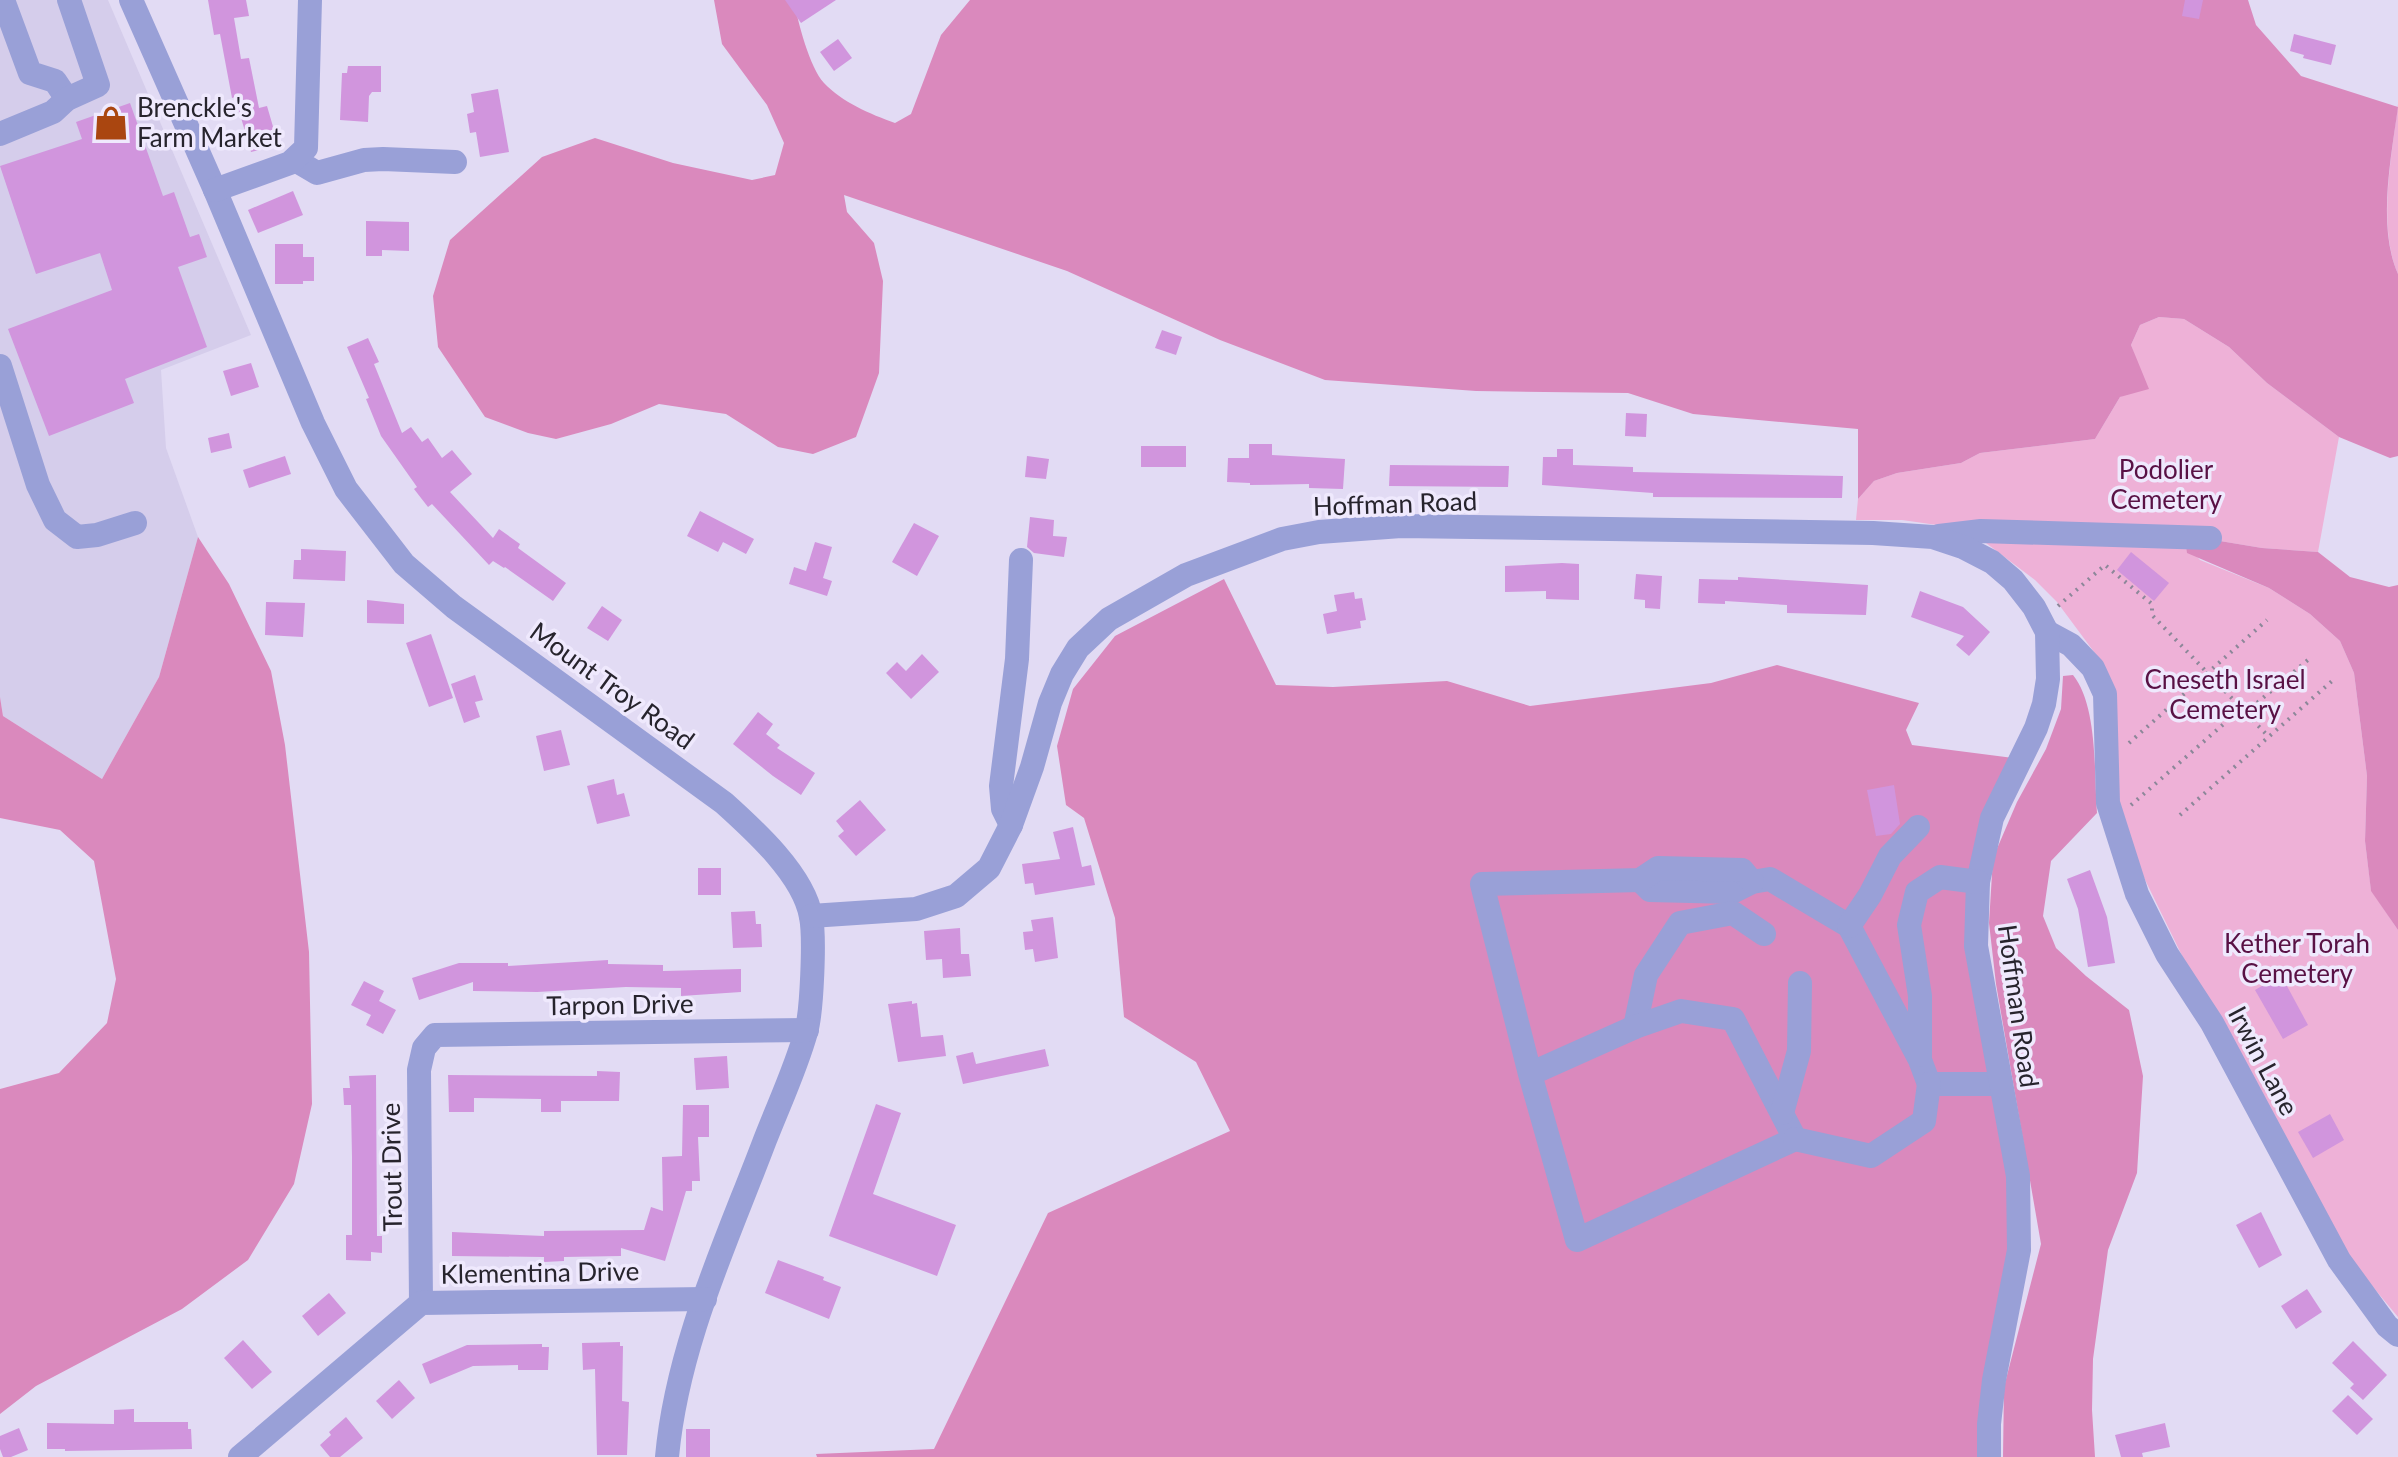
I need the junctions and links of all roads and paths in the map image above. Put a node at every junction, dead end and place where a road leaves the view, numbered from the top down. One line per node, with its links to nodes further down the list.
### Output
1 (3, 0): 5 (street)
2 (69, 0): 5 (street)
3 (131, 0): 9 (street, Mount Troy Road)
4 (310, 0): 7 (street)
5 (67, 99): 6 (street)
6 (0, 134)
7 (295, 160): 8 (street); 9 (street)
8 (455, 162)
9 (215, 190): 30 (street, Mount Troy Road)
10 (0, 366): 11 (street)
11 (135, 523)
12 (1933, 537): 13 (street, Hoffman Road); 16 (street, Hoffman Road); 25 (street, Hoffman Road)
13 (2210, 538)
14 (1021, 560): 25 (street)
15 (2267, 620): 18 (path)
16 (2044, 627): 18 (path); 28 (street, Hoffman Road); 45 (street, Irwin Lane)
17 (2309, 659): 20 (path)
18 (2207, 674): 20 (path); 22 (path)
19 (2332, 681): 21 (path)
20 (2243, 711): 21 (path); 23 (path)
21 (2269, 737): 24 (path)
22 (2124, 748)
23 (2129, 807)
24 (2180, 815)
25 (1011, 825): 30 (street, Hoffman Road)
26 (1918, 827): 31 (street)
27 (1761, 880): 29 (street); 31 (street); 38 (street)
28 (1978, 882): 37 (street); 40 (street, Hoffman Road)
29 (1733, 913): 32 (street); 34 (street)
30 (811, 916): 35 (street, Mount Troy Road)
31 (1849, 926): 37 (street)
32 (1764, 934)
33 (1800, 983): 41 (street)
34 (1635, 1027): 38 (street); 41 (street)
35 (807, 1030): 36 (street, Tarpon Drive); 43 (street, Mount Troy Road)
36 (435, 1035): 44 (street, Trout Drive)
37 (1920, 1060): 39 (street)
38 (1530, 1074): 42 (street)
39 (1929, 1084): 40 (street); 42 (street)
40 (2001, 1084): 48 (street, Hoffman Road)
41 (1782, 1113): 42 (street)
42 (1795, 1139)
43 (705, 1299): 44 (street, Klementina Drive); 47 (street, Mount Troy Road)
44 (421, 1303): 46 (street, Klementina Drive)
45 (2398, 1335)
46 (240, 1457)
47 (667, 1457)
48 (1989, 1457)

